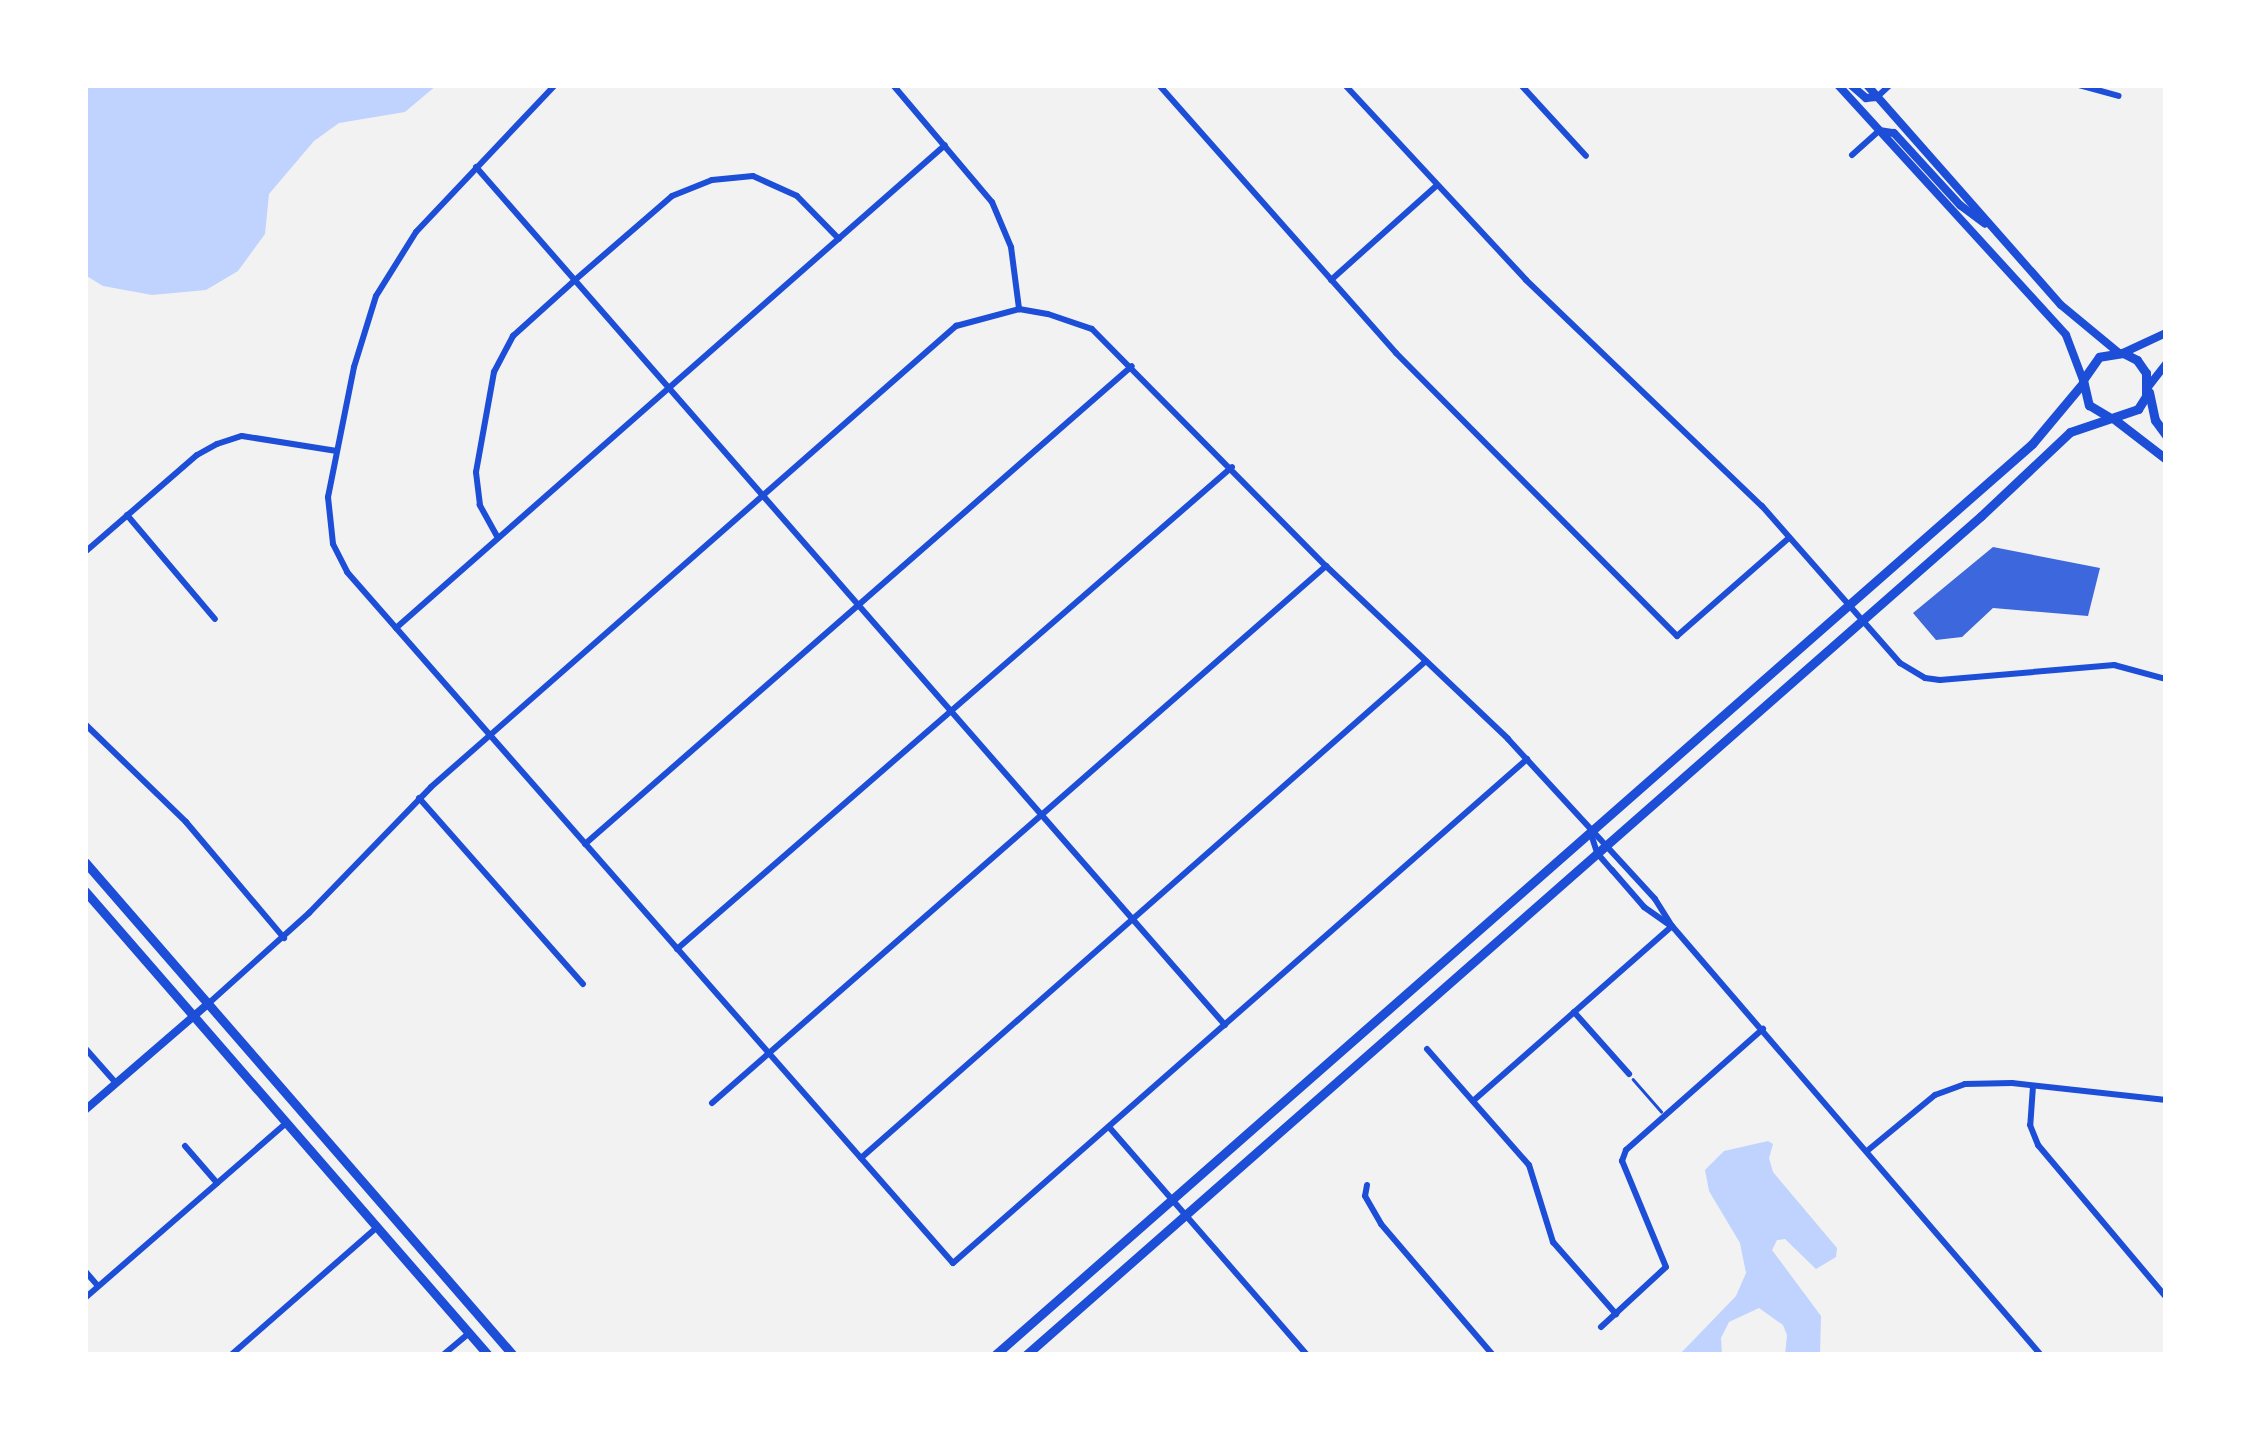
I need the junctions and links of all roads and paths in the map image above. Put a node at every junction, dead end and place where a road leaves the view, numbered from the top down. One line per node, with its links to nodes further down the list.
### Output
1 (555, 85): 17 (street)
2 (892, 85): 14 (street)
3 (1159, 85): 22 (street)
4 (1521, 85): 16 (street)
5 (1838, 85): 13 (street)
6 (1850, 85): 11 (street)
7 (1866, 85): 11 (street)
8 (1890, 85): 11 (street)
9 (2079, 85): 12 (street)
10 (1349, 86): 18 (street)
11 (1877, 96): 19 (street)
12 (2120, 96)
13 (1879, 131): 15 (street); 19 (street); 28 (street)
14 (945, 145): 20 (street); 23 (street)
15 (1852, 155)
16 (1586, 156)
17 (476, 167): 21 (street); 33 (street)
18 (1436, 186): 22 (street); 39 (street)
19 (1996, 232): 25 (street)
20 (838, 239): 21 (street); 29 (street)
21 (575, 280): 29 (street); 38 (street)
22 (1331, 280): 39 (street)
23 (1020, 309): 27 (street); 36 (street)
24 (2166, 332): 25 (street)
25 (2121, 353): 28 (main road); 30 (main road)
26 (2166, 364): 30 (street)
27 (1132, 366): 35 (street); 42 (street)
28 (2083, 381): 31 (main road); 43 (main road)
29 (668, 388): 36 (street); 38 (street)
30 (2148, 388): 31 (main road); 32 (main road)
31 (2110, 418): 34 (main road); 45 (main road)
32 (2166, 434)
33 (337, 451): 37 (street); 46 (street)
34 (2166, 459)
35 (1232, 467): 41 (street); 49 (street)
36 (762, 496): 42 (street); 51 (street)
37 (127, 516): 40 (street); 44 (street)
38 (498, 538): 46 (street)
39 (1789, 538): 43 (street)
40 (85, 552)
41 (1326, 566): 47 (street); 54 (street)
42 (858, 604): 49 (street); 56 (street)
43 (1848, 604): 45 (street); 55 (main road)
44 (216, 619)
45 (1861, 620): 48 (street); 57 (main road)
46 (396, 628): 51 (street)
47 (1426, 661): 52 (street); 61 (street)
48 (2166, 679)
49 (950, 711): 54 (street); 64 (street)
50 (85, 724): 63 (street)
51 (490, 735): 53 (street); 56 (street)
52 (1527, 760): 55 (street); 69 (street)
53 (419, 798): 63 (street); 65 (street)
54 (1041, 815): 61 (street); 73 (street)
55 (1590, 830): 57 (street); 58 (street); 89 (main road)
56 (586, 844): 64 (street)
57 (1607, 844): 58 (main road); 62 (street)
58 (1597, 852): 62 (street); 90 (main road)
59 (85, 862): 66 (main road)
60 (85, 891): 68 (main road)
61 (1132, 919): 69 (street); 86 (street)
62 (1672, 926): 67 (street); 70 (street)
63 (284, 938): 66 (street)
64 (677, 949): 73 (street)
65 (582, 984)
66 (208, 1004): 68 (street); 102 (main road)
67 (1574, 1012): 74 (street); 78 (street)
68 (194, 1016): 75 (street); 82 (main road)
69 (1225, 1024): 83 (street)
70 (1764, 1030): 81 (street); 85 (street)
71 (85, 1048): 75 (street)
72 (1428, 1050): 78 (street)
73 (769, 1053): 79 (street); 86 (street)
74 (1629, 1074): 81 (path)
75 (116, 1084): 80 (street)
76 (2034, 1086): 77 (street); 85 (street); 94 (street)
77 (2166, 1100)
78 (1473, 1101): 96 (street)
79 (712, 1104)
80 (85, 1110)
81 (1665, 1116): 96 (street)
82 (286, 1123): 87 (street); 91 (main road)
83 (1109, 1127): 86 (street); 89 (street)
84 (185, 1146): 87 (street)
85 (1867, 1151): 107 (street)
86 (861, 1158)
87 (217, 1183): 93 (street)
88 (1367, 1185): 106 (street)
89 (1172, 1198): 90 (street); 103 (main road)
90 (1186, 1214): 104 (main road); 105 (street)
91 (378, 1227): 98 (main road); 99 (street)
92 (85, 1270): 93 (street)
93 (98, 1286): 95 (street)
94 (2166, 1297)
95 (85, 1298)
96 (1616, 1314): 97 (street)
97 (1602, 1327)
98 (469, 1332): 100 (street); 101 (main road)
99 (230, 1355)
100 (443, 1355)
101 (488, 1355)
102 (513, 1355)
103 (994, 1355)
104 (1026, 1355)
105 (1307, 1355)
106 (1493, 1355)
107 (2041, 1355)

